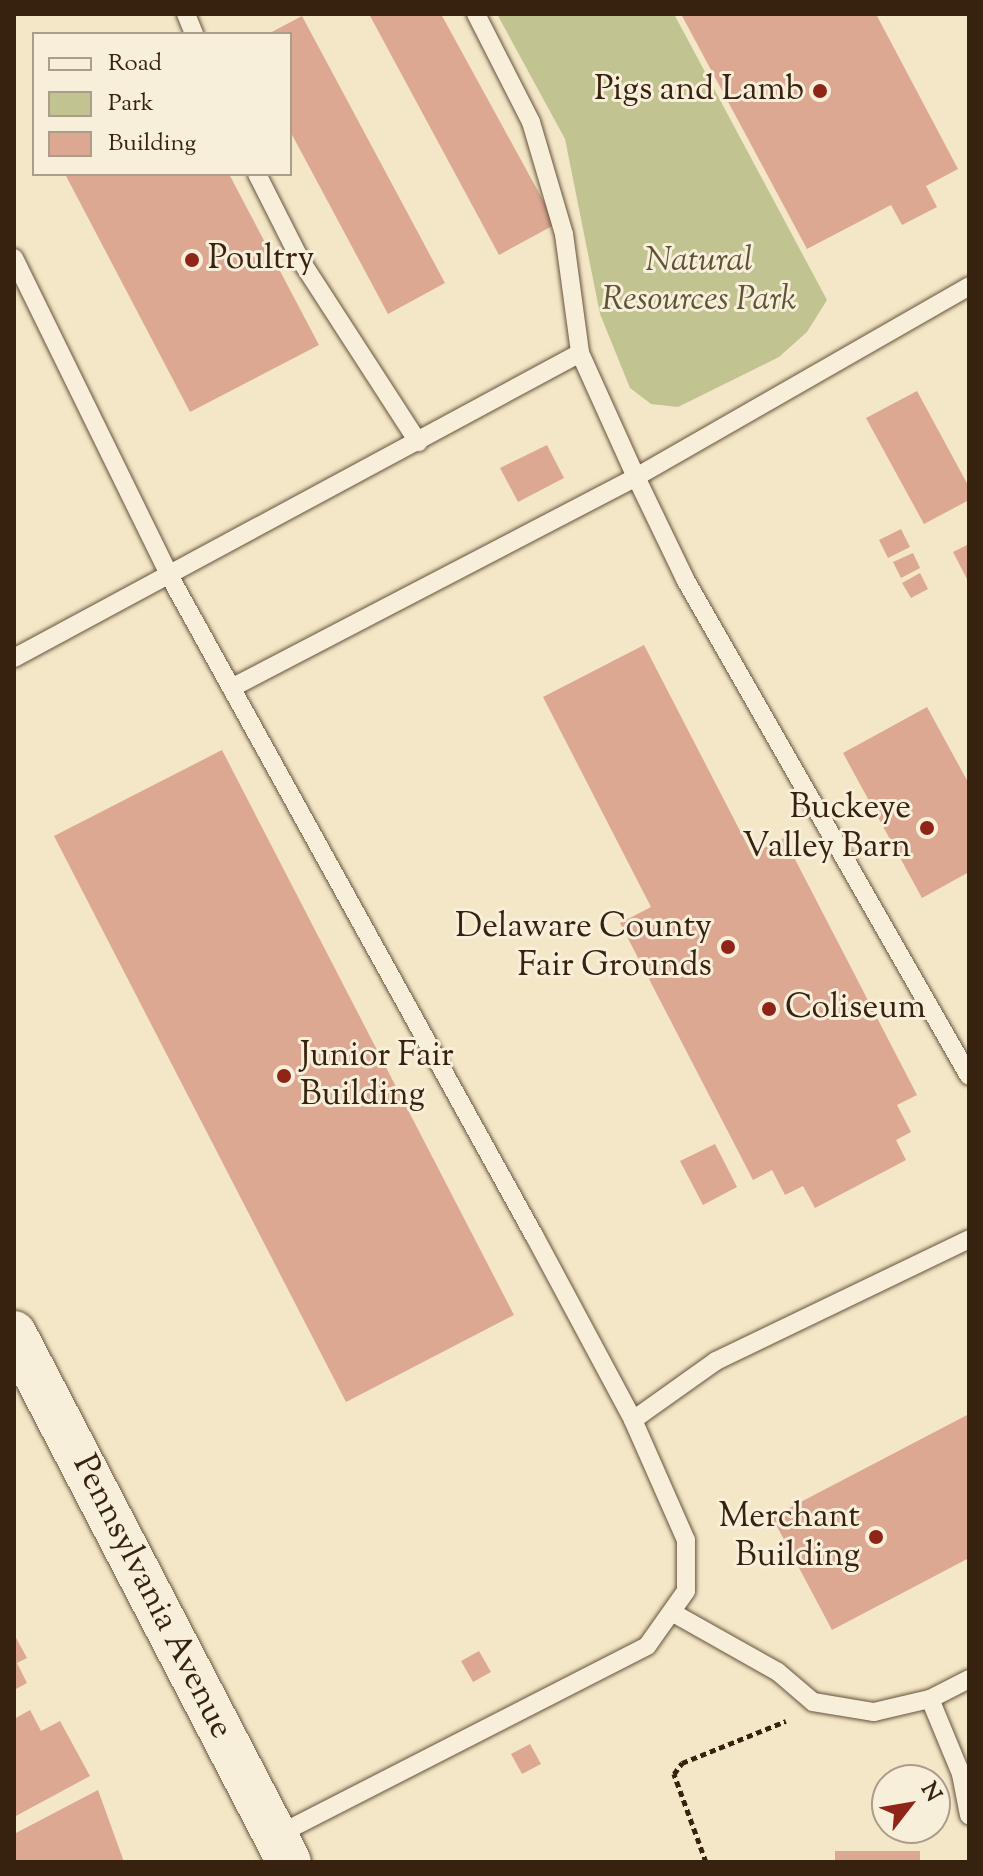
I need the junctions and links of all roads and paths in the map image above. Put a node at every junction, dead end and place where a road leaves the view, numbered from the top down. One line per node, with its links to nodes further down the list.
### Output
1 (476, 14): 5 (lane)
2 (258, 176): 6 (lane)
3 (14, 258): 8 (lane)
4 (969, 286): 7 (lane)
5 (580, 353): 6 (lane); 7 (lane)
6 (418, 442): 8 (lane)
7 (636, 477): 10 (lane); 11 (lane)
8 (170, 577): 9 (lane); 10 (lane)
9 (14, 658)
10 (235, 686): 14 (lane)
11 (969, 1076)
12 (969, 1239): 14 (lane)
13 (14, 1333): 20 (street, Pennsylvania Avenue)
14 (633, 1420): 15 (lane)
15 (675, 1614): 18 (lane); 20 (lane)
16 (969, 1679): 17 (lane)
17 (930, 1699): 18 (lane); 19 (lane)
18 (813, 1702): 21 (path)
19 (969, 1815)
20 (282, 1849)
21 (706, 1862)

